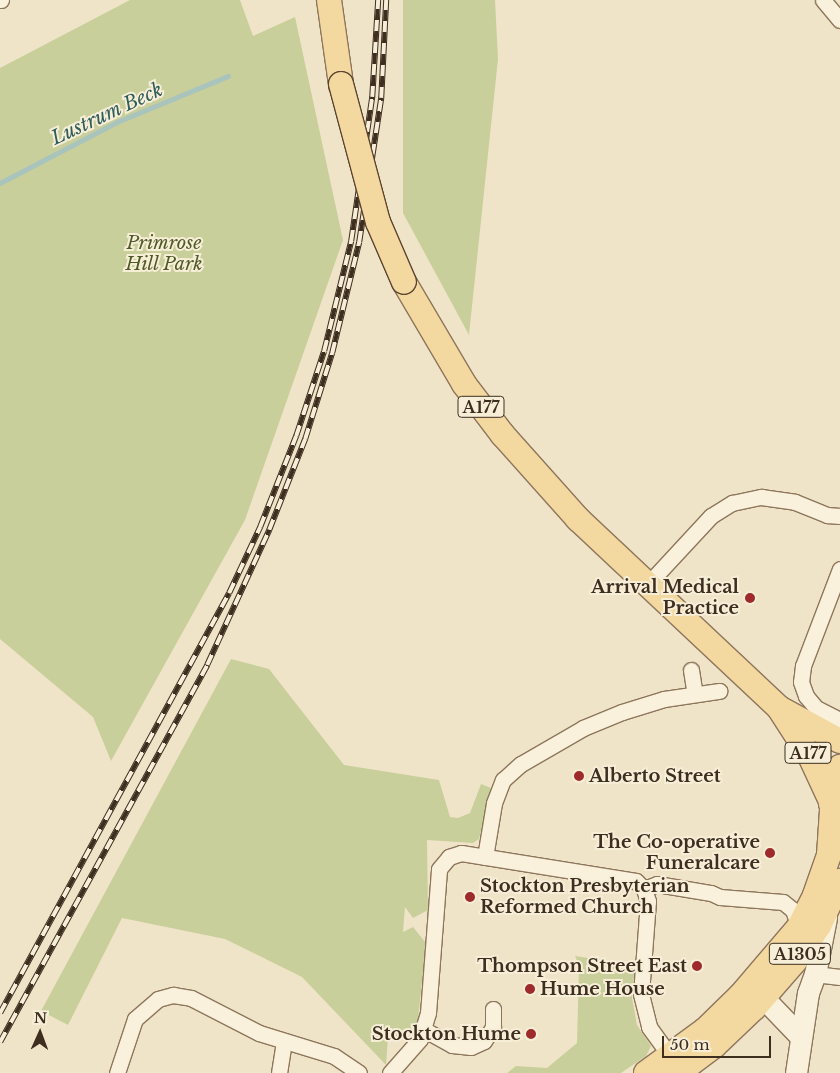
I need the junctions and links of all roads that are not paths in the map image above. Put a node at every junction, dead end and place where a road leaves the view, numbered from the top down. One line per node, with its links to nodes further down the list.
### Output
1 (329, 0): 6 (main road, A177, bridge)
2 (823, 0): 3 (street)
3 (840, 20)
4 (840, 516): 6 (street)
5 (840, 569): 11 (street)
6 (646, 585): 10 (main road, A177)
7 (691, 670): 9 (street)
8 (719, 691): 9 (street)
9 (695, 694): 14 (street)
10 (779, 708): 11 (main road, A177); 13 (main road, A177)
11 (839, 726)
12 (840, 767): 13 (main road)
13 (834, 811): 18 (main road, A1305)
14 (485, 857): 16 (street); 23 (street)
15 (840, 881): 17 (main road, A1305)
16 (644, 889): 18 (street); 26 (street)
17 (829, 905): 19 (street); 21 (main road, A1305)
18 (799, 927): 21 (main road, A1305)
19 (815, 974): 20 (street); 24 (street)
20 (840, 977)
21 (757, 992): 24 (street); 26 (main road, A1305)
22 (493, 1009): 23 (street)
23 (423, 1029): 30 (street)
24 (800, 1036): 32 (street)
25 (284, 1042): 27 (street); 28 (street); 29 (street)
26 (674, 1064): 31 (main road, A1305)
27 (117, 1073)
28 (279, 1073)
29 (359, 1073)
30 (390, 1073)
31 (646, 1073)
32 (796, 1073)

